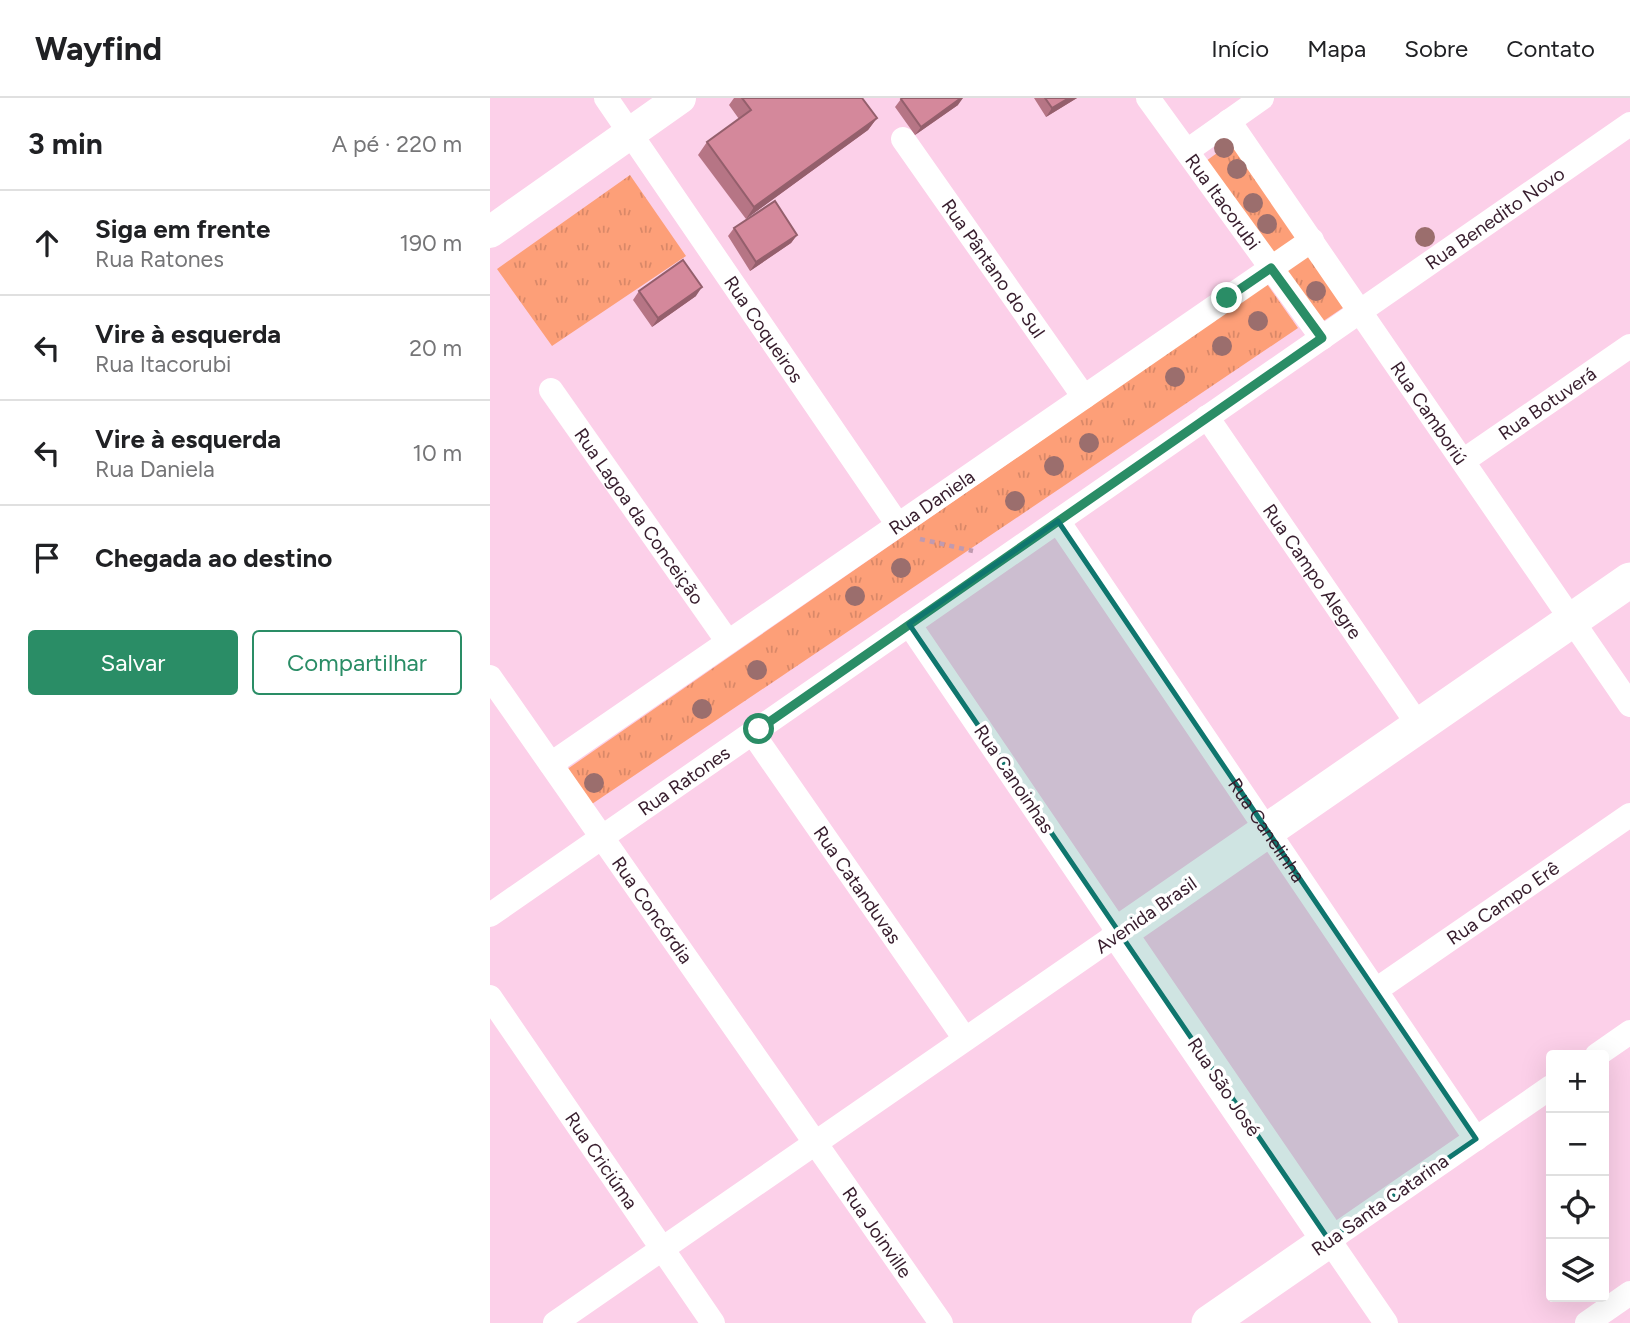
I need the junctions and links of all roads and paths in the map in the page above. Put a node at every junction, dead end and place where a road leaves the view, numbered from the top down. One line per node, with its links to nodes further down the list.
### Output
1 (606, 98): 7 (street, Rua Coqueiros)
2 (680, 98): 7 (street)
3 (1149, 98): 9 (street, Rua Itacorubi)
4 (1262, 98): 5 (street)
5 (1229, 121): 9 (street); 11 (street, Rua Camboriú)
6 (1630, 124): 13 (street, Rua Benedito Novo)
7 (630, 133): 10 (street); 21 (street, Rua Coqueiros)
8 (903, 139): 17 (street, Rua Pântano do Sul)
9 (1187, 151): 12 (street, Rua Itacorubi)
10 (490, 232)
11 (1311, 240): 12 (street, Rua Daniela); 13 (street, Rua Camboriú)
12 (1271, 268): 14 (street, Rua Itacorubi); 17 (street, Rua Daniela)
13 (1360, 311): 14 (street, Rua Ratones); 19 (street, Rua Camboriú)
14 (1322, 338): 18 (street, Rua Ratones)
15 (1630, 346): 19 (street, Rua Botuverá)
16 (551, 390): 26 (street, Rua Lagoa da Conceição)
17 (1084, 397): 21 (street, Rua Daniela)
18 (1207, 418): 20 (street, Rua Ratones); 29 (street, Rua Campo Alegre)
19 (1463, 461): 24 (street, Rua Camboriú)
20 (1058, 521): 22 (street, Rua Ratones); 33 (street, Rua Canelinha)
21 (893, 528): 22 (path); 26 (street, Rua Daniela)
22 (1004, 558): 25 (street, Rua Ratones)
23 (1630, 580): 24 (main road, Avenida Brasil)
24 (1572, 620): 28 (street, Rua Camboriú); 29 (main road, Avenida Brasil)
25 (909, 624): 30 (street, Rua Ratones); 36 (street, Rua Canoinhas)
26 (728, 642): 31 (street, Rua Daniela)
27 (490, 677): 31 (street, Rua Concórdia)
28 (1630, 705)
29 (1419, 726): 33 (main road, Avenida Brasil)
30 (759, 729): 34 (street, Rua Ratones); 40 (street, Rua Catanduvas)
31 (551, 764): 34 (street, Rua Concórdia)
32 (1630, 815): 37 (street, Rua Campo Erê)
33 (1268, 831): 36 (main road, Avenida Brasil); 37 (street, Rua Canelinha)
34 (602, 837): 35 (street, Rua Ratones); 44 (street, Rua Concórdia)
35 (490, 915)
36 (1119, 933): 40 (street, Avenida Brasil); 45 (main road, Rua São José)
37 (1376, 990): 43 (street, Rua Canelinha)
38 (490, 997): 46 (street, Rua Criciúma)
39 (1630, 1032): 41 (street)
40 (965, 1039): 44 (street, Avenida Brasil)
41 (1604, 1050)
42 (1546, 1090): 43 (street, Rua Santa Catarina)
43 (1476, 1139): 45 (street, Rua Santa Catarina)
44 (815, 1143): 46 (street, Avenida Brasil); 50 (street, Rua Joinville)
45 (1329, 1240): 51 (main road, Rua Santa Catarina); 52 (street)
46 (662, 1249): 48 (street, Avenida Brasil); 49 (street, Rua Criciúma)
47 (1630, 1293): 53 (street)
48 (555, 1323)
49 (713, 1323)
50 (941, 1323)
51 (1209, 1323)
52 (1386, 1323)
53 (1587, 1323)

